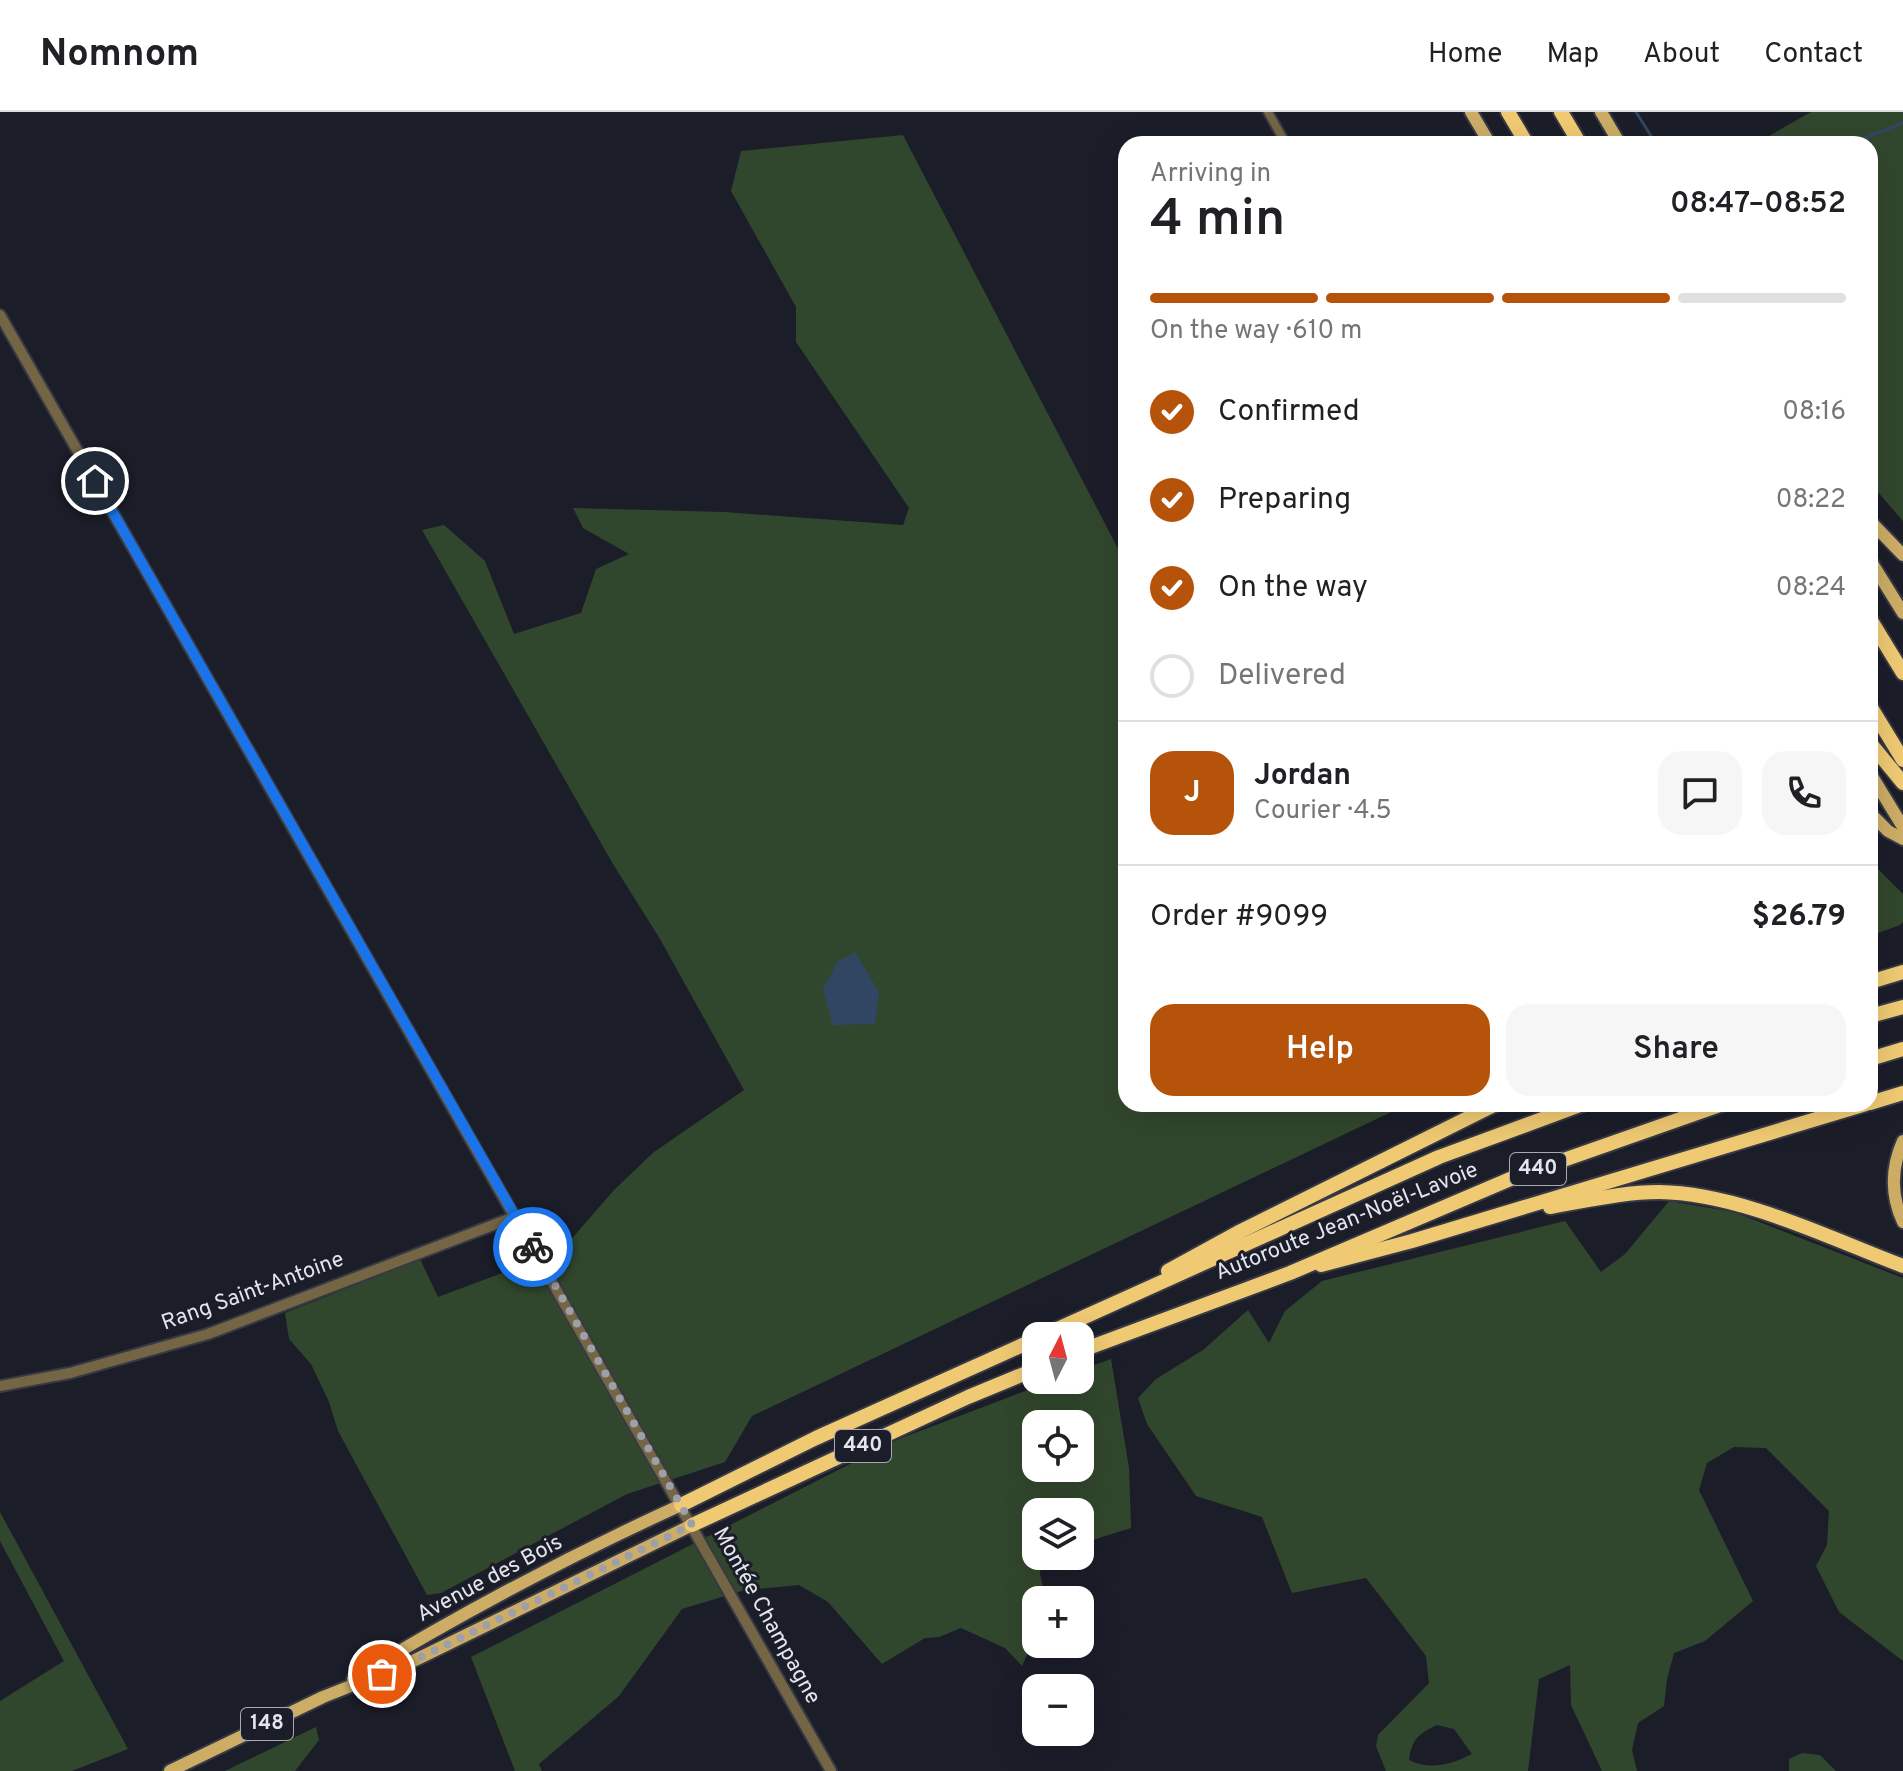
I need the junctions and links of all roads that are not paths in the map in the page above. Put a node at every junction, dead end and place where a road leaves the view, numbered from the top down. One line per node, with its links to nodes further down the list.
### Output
1 (1268, 112): 6 (street)
2 (1471, 112): 7 (main road)
3 (1508, 112): 8 (highway)
4 (1561, 112): 9 (highway)
5 (1601, 112): 10 (main road)
6 (1282, 136)
7 (1485, 136)
8 (1522, 136)
9 (1575, 136)
10 (1615, 136)
11 (0, 315): 41 (street, Montée Champagne)
12 (1878, 529): 13 (main road)
13 (1903, 555)
14 (1878, 573): 15 (main road)
15 (1903, 613)
16 (1878, 632): 17 (highway)
17 (1903, 673)
18 (1878, 719): 20 (highway)
19 (1878, 753): 21 (highway)
20 (1903, 760)
21 (1903, 783)
22 (1878, 786): 24 (main road)
23 (1878, 821): 25 (main road)
24 (1903, 827)
25 (1903, 839)
26 (1903, 972): 27 (highway)
27 (1878, 978)
28 (1903, 1007): 29 (highway)
29 (1878, 1014)
30 (1903, 1049): 31 (highway)
31 (1878, 1057)
32 (1903, 1093): 33 (highway)
33 (1878, 1101)
34 (1480, 1112): 46 (highway)
35 (1539, 1112): 40 (highway)
36 (1560, 1112): 40 (highway, Autoroute Jean-Noël-Lavoie / 440)
37 (1700, 1112): 45 (highway, Autoroute Jean-Noël-Lavoie / 440)
38 (1841, 1112): 42 (highway)
39 (1903, 1141): 43 (main road)
40 (1467, 1145): 46 (highway, Autoroute Jean-Noël-Lavoie / 440)
41 (514, 1217): 51 (street, Rang Saint-Antoine); 52 (street, Montée Champagne)
42 (1487, 1219): 44 (highway); 45 (highway)
43 (1903, 1222)
44 (1903, 1266)
45 (1290, 1273): 49 (highway, Autoroute Jean-Noël-Lavoie / 440)
46 (1076, 1320): 47 (highway, Autoroute Jean-Noël-Lavoie / 440)
47 (1072, 1322)
48 (1022, 1345): 52 (highway, 440)
49 (1094, 1346)
50 (1022, 1375): 53 (highway, 440)
51 (0, 1386)
52 (681, 1505): 53 (street, Montée Champagne); 54 (main road, Avenue des Bois / 148)
53 (692, 1525): 54 (main road, Avenue des Bois / 148); 56 (street, Montée Champagne)
54 (323, 1697): 55 (main road, Avenue des Bois / 148)
55 (170, 1771)
56 (831, 1771)

